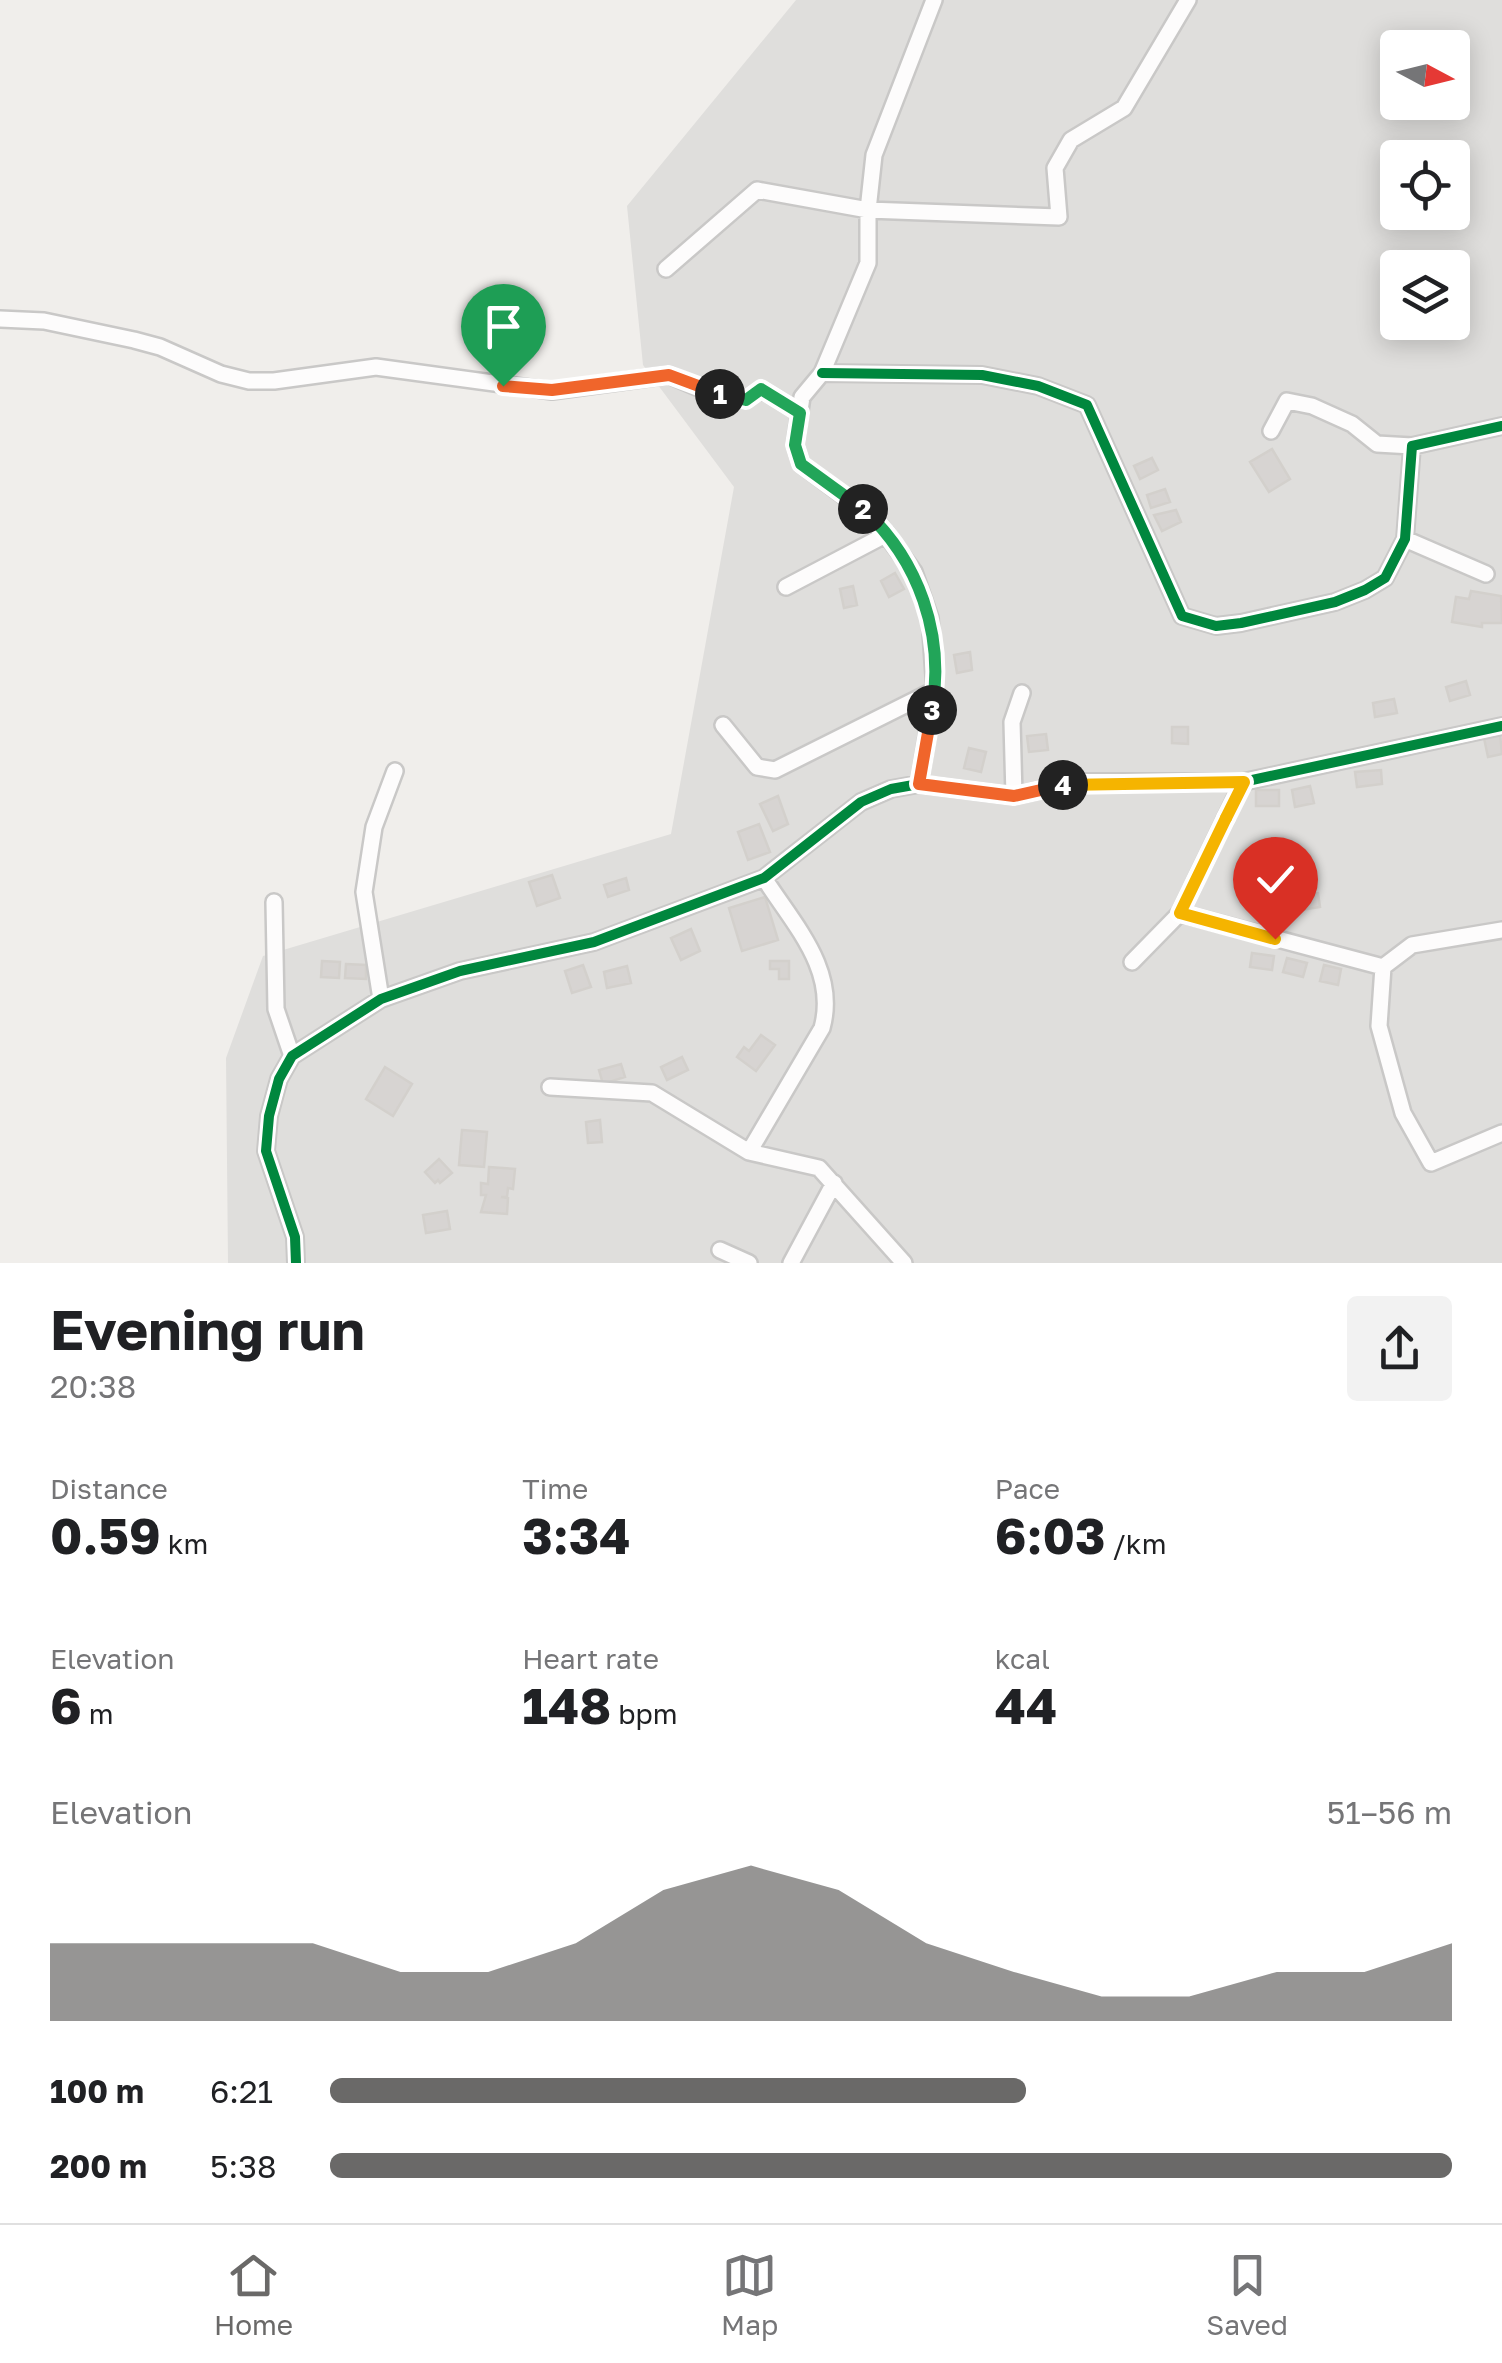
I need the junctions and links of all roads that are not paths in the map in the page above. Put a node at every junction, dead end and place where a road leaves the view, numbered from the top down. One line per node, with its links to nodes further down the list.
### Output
1 (934, 0): 3 (street)
2 (1188, 0): 3 (street)
3 (868, 210): 4 (street); 6 (street)
4 (666, 269)
5 (0, 318): 7 (street)
6 (822, 374): 7 (street); 12 (street)
7 (800, 413): 11 (street)
8 (1502, 426): 10 (street)
9 (1271, 431): 10 (street)
10 (1412, 446): 12 (street)
11 (886, 534): 14 (street); 15 (street)
12 (1405, 540): 13 (street)
13 (1486, 574)
14 (786, 587)
15 (936, 690): 17 (street); 21 (street)
16 (1022, 693): 22 (street)
17 (723, 725)
18 (1502, 726): 20 (street)
19 (395, 771): 29 (street)
20 (1244, 782): 22 (street); 25 (street)
21 (919, 784): 22 (street); 23 (street)
22 (1014, 796)
23 (764, 878): 29 (street); 33 (street)
24 (274, 902): 30 (street)
25 (1180, 913): 27 (street); 28 (street)
26 (1502, 930): 28 (street)
27 (1132, 962)
28 (1383, 968): 32 (street)
29 (380, 1000): 30 (street)
30 (292, 1056): 36 (street)
31 (550, 1088): 33 (street)
32 (1502, 1132)
33 (749, 1152): 34 (street)
34 (834, 1183): 38 (street); 39 (street)
35 (720, 1250): 37 (street)
36 (296, 1263)
37 (749, 1263)
38 (791, 1263)
39 (904, 1263)

